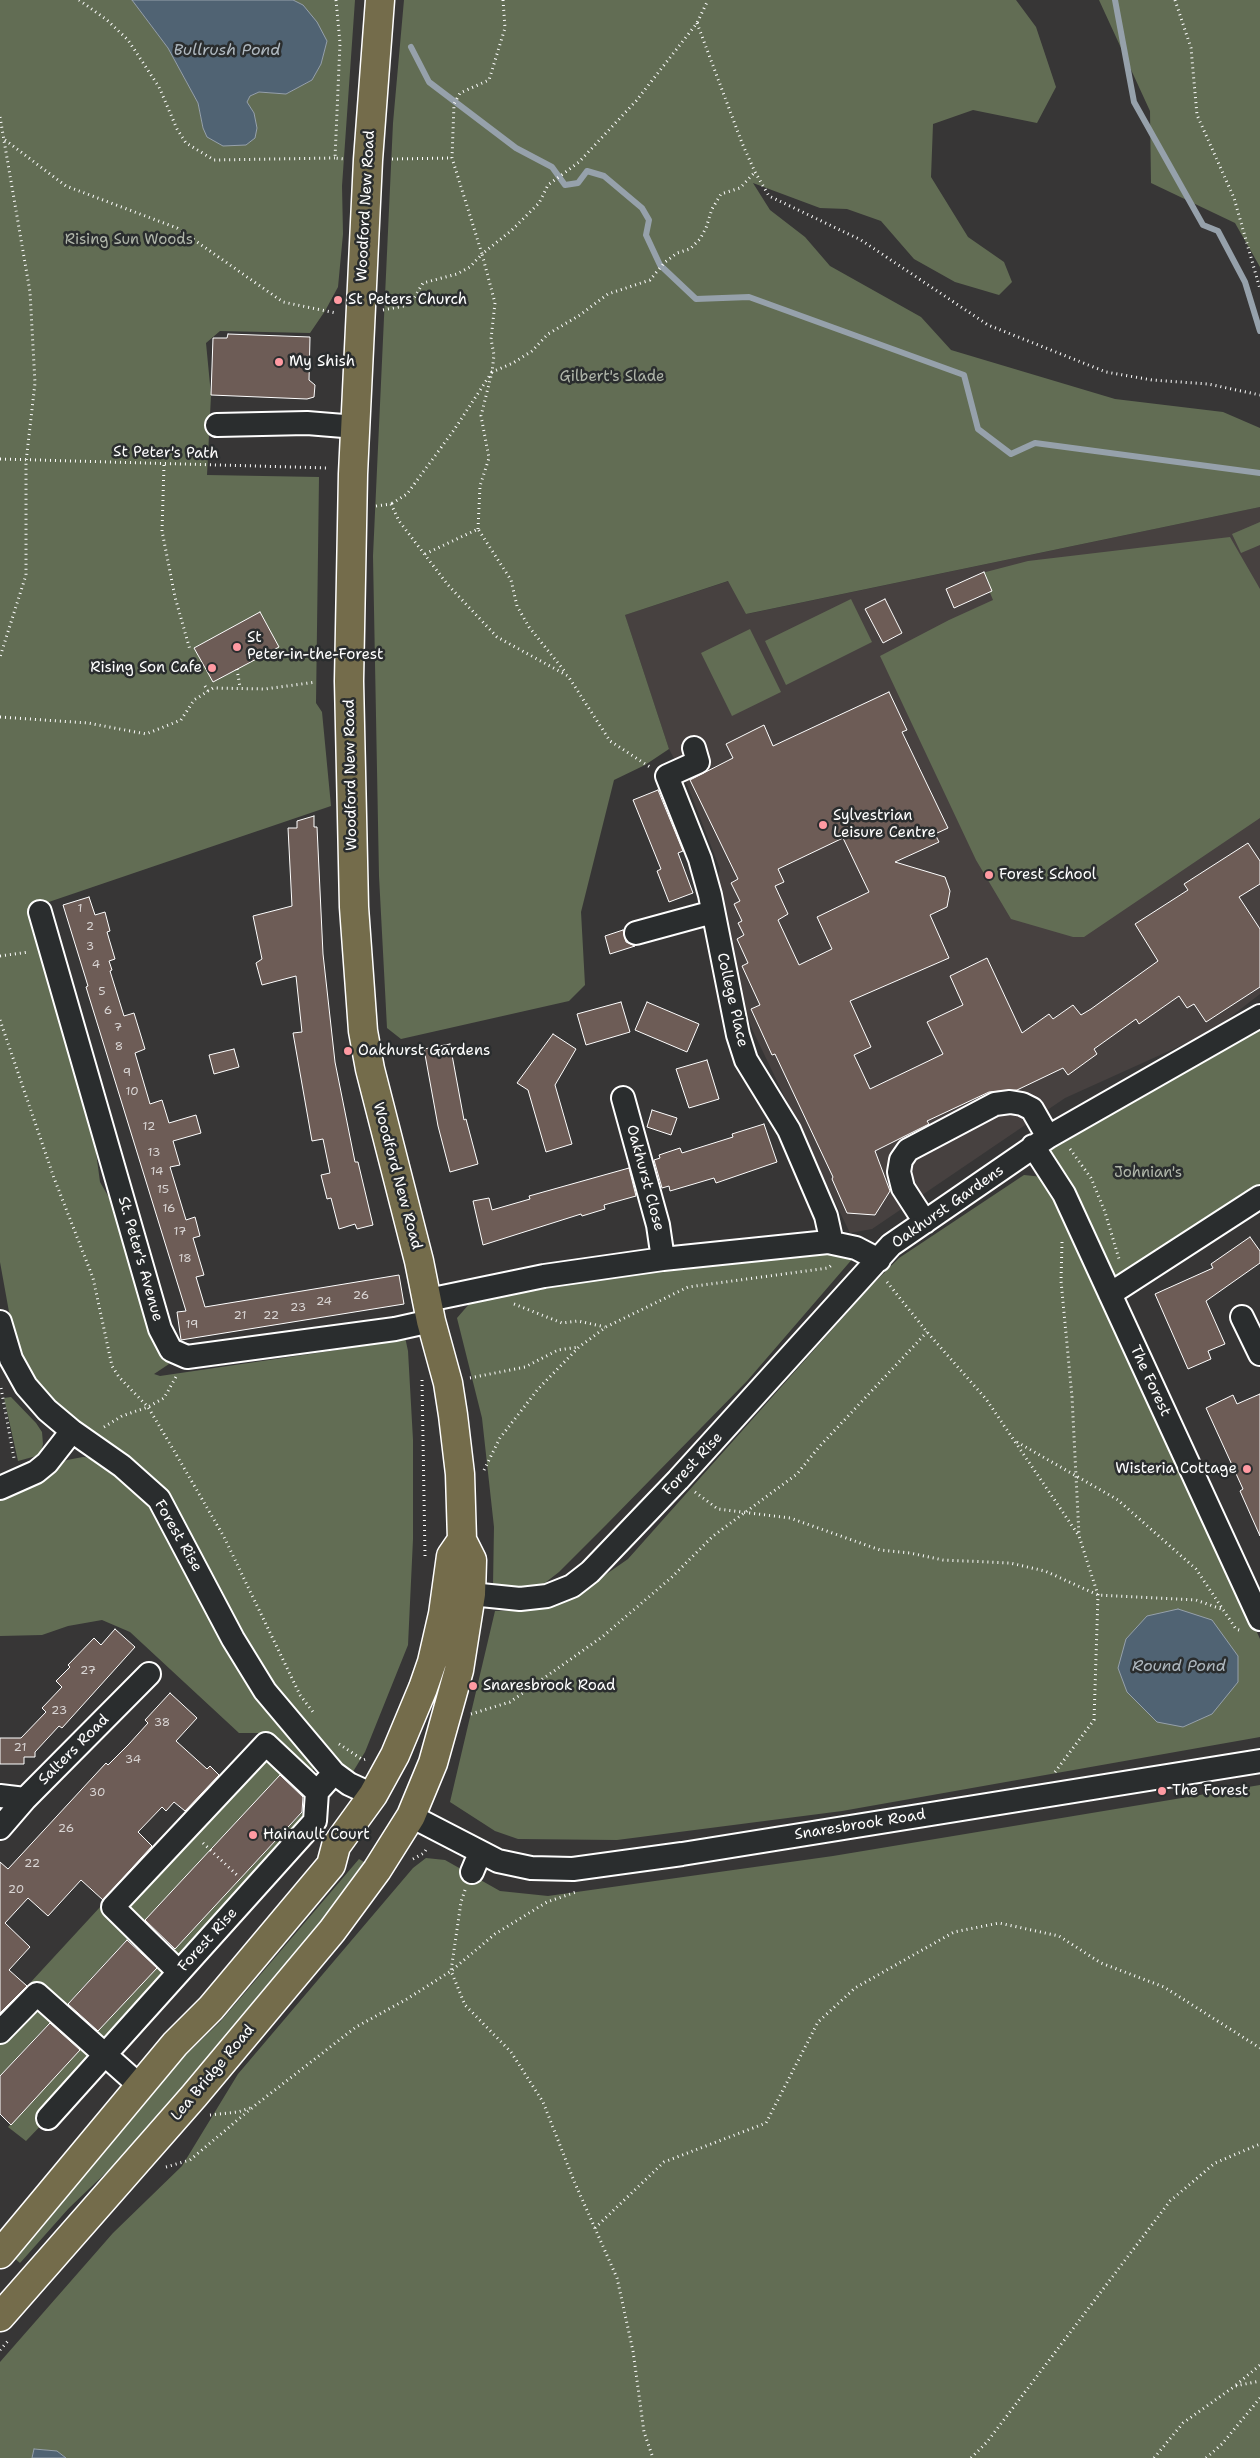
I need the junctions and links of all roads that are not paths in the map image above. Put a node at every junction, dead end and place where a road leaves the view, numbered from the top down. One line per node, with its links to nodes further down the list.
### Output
1 (380, 0): 3 (main road, Woodford New Road)
2 (217, 425): 3 (street)
3 (356, 427): 17 (main road, Woodford New Road)
4 (694, 748): 6 (street, College Place)
5 (40, 912): 17 (street, St. Peter's Avenue)
6 (714, 912): 7 (street); 13 (street, College Place)
7 (636, 933)
8 (1260, 1016): 10 (street, Oakhurst Gardens)
9 (624, 1098): 14 (street, Oakhurst Close)
10 (1043, 1140): 12 (street, Oakhurst Gardens); 12 (street, The Forest); 16 (street, The Forest)
11 (1259, 1199): 16 (street)
12 (925, 1222): 15 (street, Oakhurst Gardens)
13 (828, 1242): 14 (street, Oakhurst Gardens); 15 (street, Oakhurst Gardens)
14 (663, 1259): 17 (street, Oakhurst Gardens)
15 (876, 1263): 24 (street, Forest Rise)
16 (1116, 1290): 25 (street, The Forest)
17 (430, 1310): 23 (main road, Woodford New Road)
18 (1242, 1317): 20 (street)
19 (0, 1322): 21 (street, Forest Rise)
20 (1260, 1354)
21 (72, 1431): 22 (street); 28 (street, Forest Rise)
22 (9, 1484)
23 (462, 1540): 24 (main road, Woodford New Road); 32 (main road)
24 (471, 1594): 32 (main road, Woodford New Road)
25 (1252, 1625)
26 (149, 1674): 31 (street, Salters Road)
27 (1260, 1761): 32 (street, Snaresbrook Road)
28 (334, 1773): 29 (street); 32 (street, Forest Rise)
29 (317, 1792): 34 (street, Forest Rise); 34 (street)
30 (0, 1796): 31 (street)
31 (25, 1799): 33 (street, Salters Road)
32 (391, 1806): 37 (main road); 40 (main road, Lea Bridge Road)
33 (0, 1828)
34 (179, 1972): 36 (street, Forest Rise)
35 (0, 2032): 36 (street)
36 (104, 2056): 37 (street); 38 (street, Forest Rise)
37 (140, 2086): 39 (main road)
38 (48, 2118)
39 (0, 2254)
40 (4, 2303)

